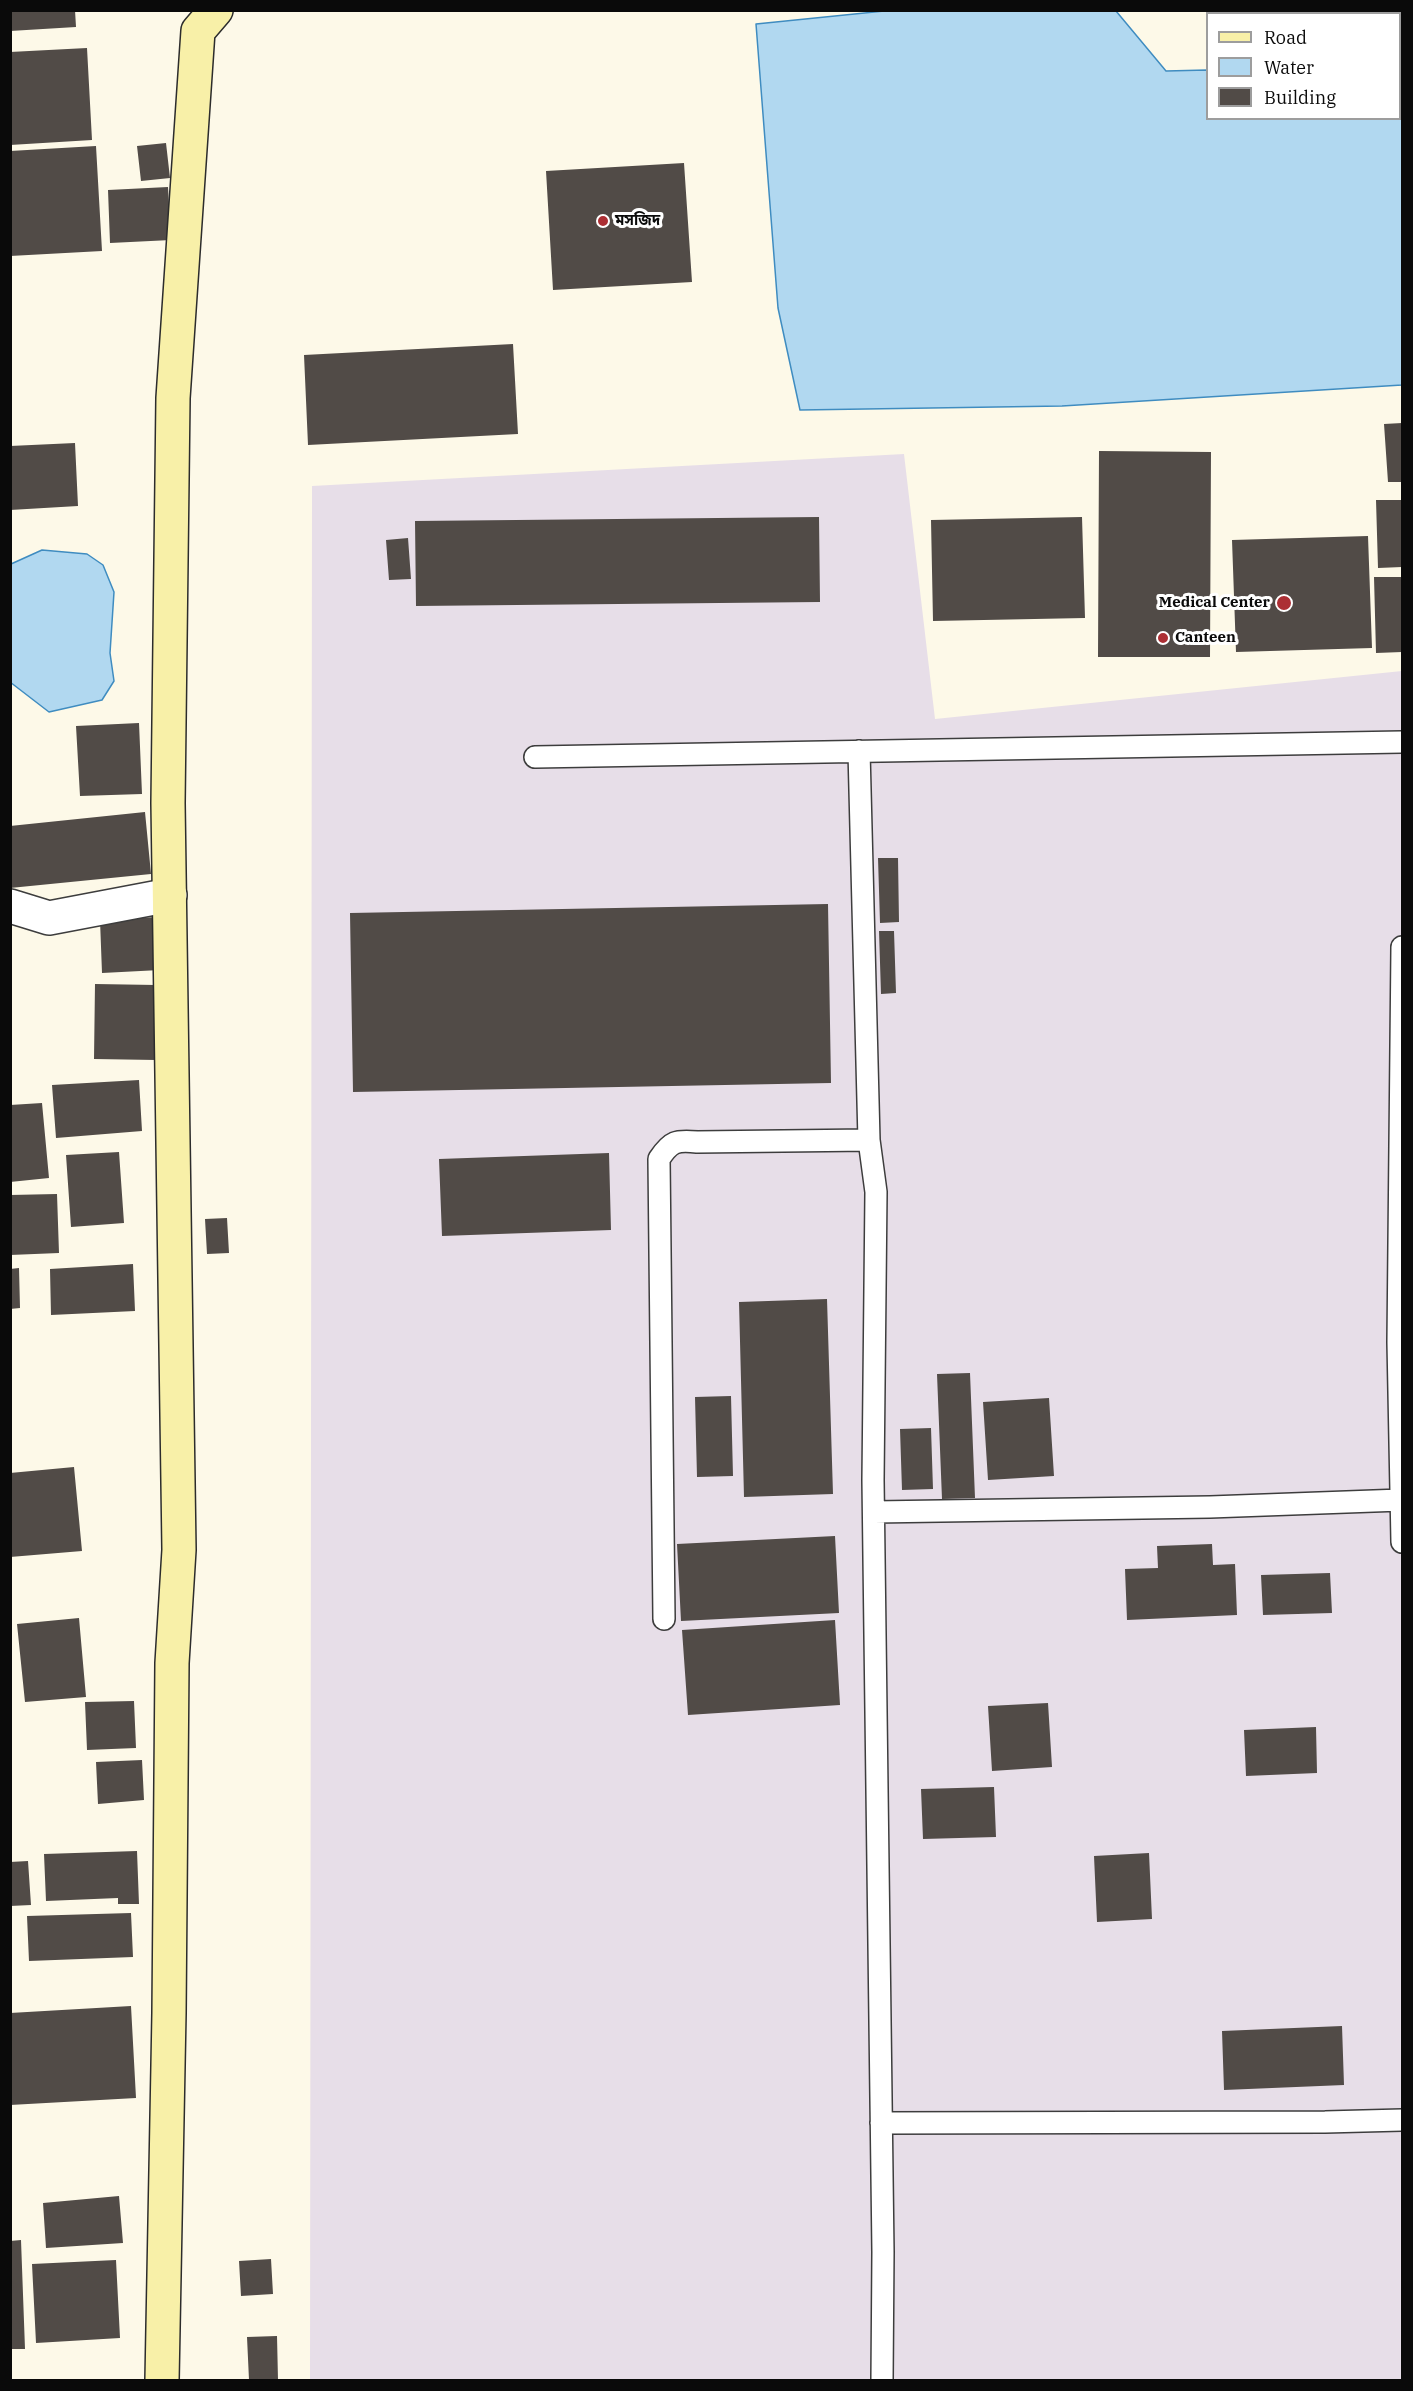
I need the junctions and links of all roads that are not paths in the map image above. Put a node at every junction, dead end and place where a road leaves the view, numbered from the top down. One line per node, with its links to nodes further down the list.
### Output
1 (204, 17): 5 (street)
2 (1402, 741): 3 (lane)
3 (859, 751): 4 (lane); 8 (lane)
4 (535, 757)
5 (170, 895): 6 (street); 15 (street)
6 (10, 906)
7 (1402, 947): 9 (lane)
8 (869, 1140): 10 (lane); 12 (lane)
9 (1401, 1500): 10 (lane); 11 (lane)
10 (874, 1512): 14 (lane)
11 (1402, 1542)
12 (664, 1619)
13 (1402, 2120): 14 (lane)
14 (881, 2123): 16 (lane)
15 (162, 2380)
16 (882, 2380)

